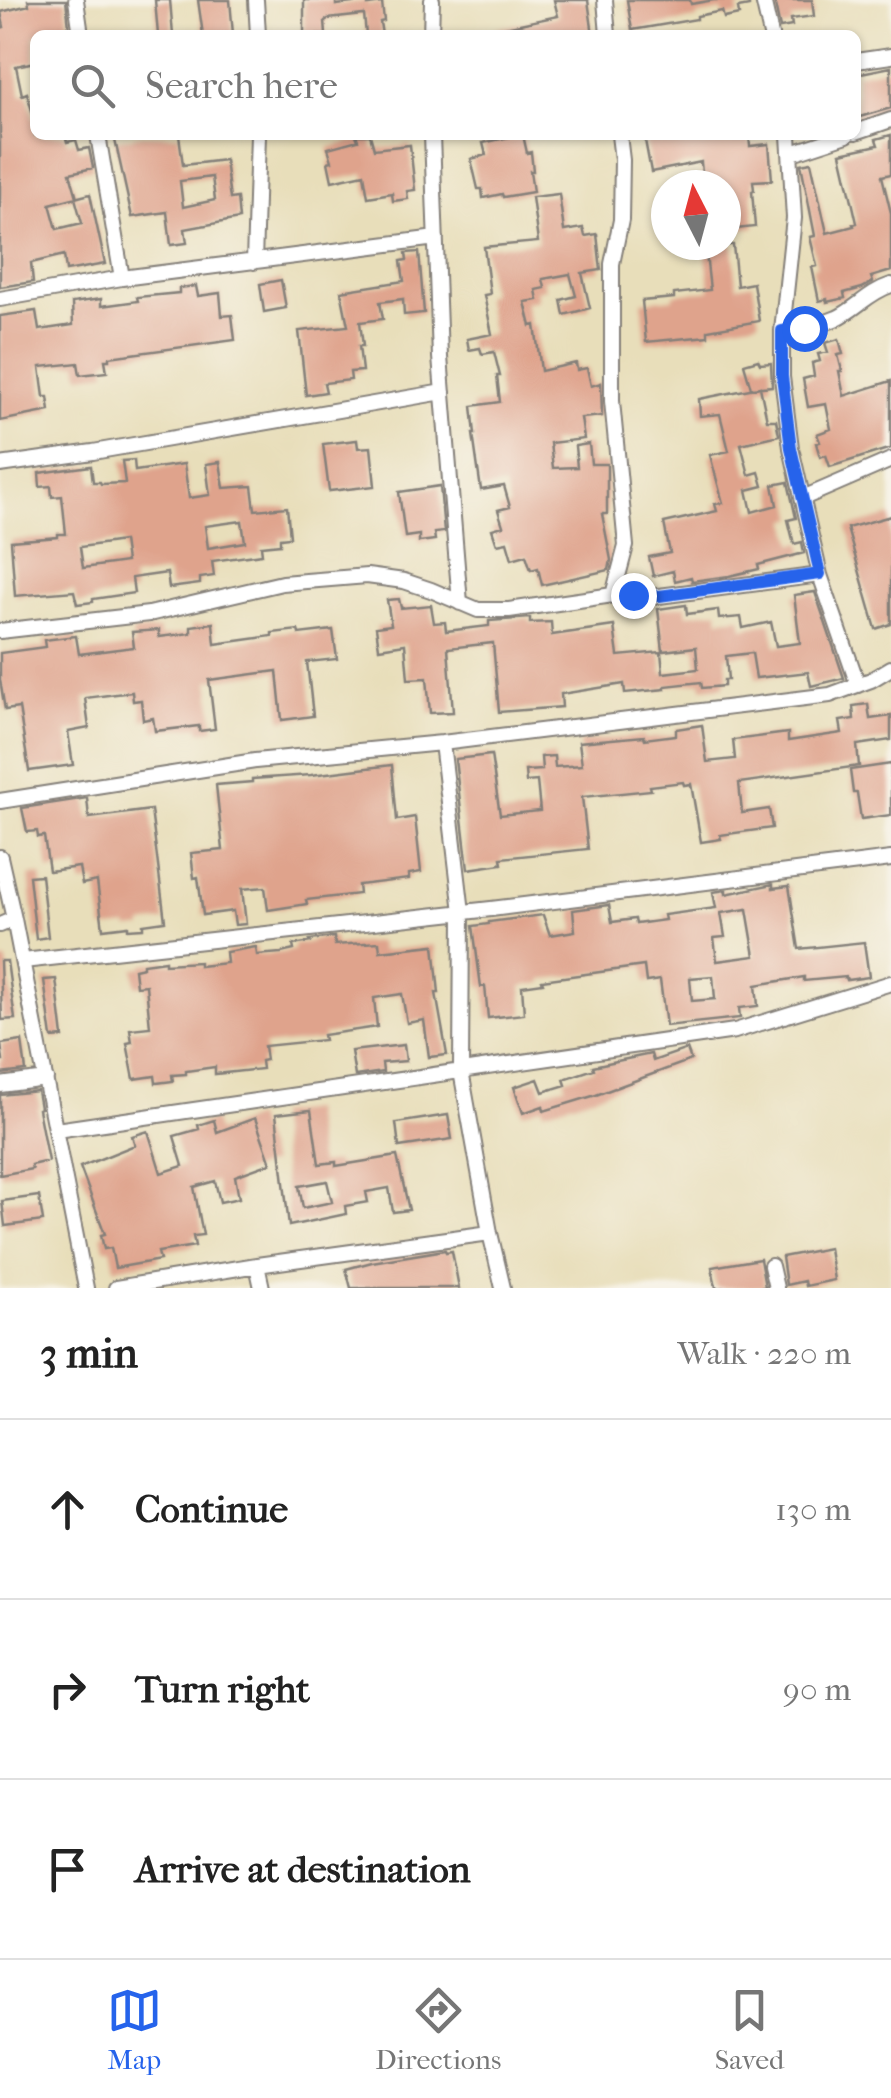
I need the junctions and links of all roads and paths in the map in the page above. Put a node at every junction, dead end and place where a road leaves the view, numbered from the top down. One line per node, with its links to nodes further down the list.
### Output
1 (76, 0): 6 (street)
2 (256, 0): 7 (street)
3 (432, 0): 8 (street)
4 (604, 0): 9 (street)
5 (763, 0): 10 (street)
6 (81, 30)
7 (258, 30)
8 (431, 30)
9 (607, 30)
10 (770, 30)
11 (891, 56): 12 (street)
12 (861, 60)
13 (891, 120): 14 (street)
14 (861, 130)
15 (99, 140): 24 (street)
16 (258, 140): 23 (street)
17 (432, 140): 22 (street)
18 (620, 140): 33 (street)
19 (790, 140): 21 (street)
20 (831, 140): 21 (street)
21 (792, 153): 27 (street)
22 (436, 238): 23 (street); 28 (street)
23 (254, 262): 24 (street)
24 (122, 278): 26 (street)
25 (891, 285): 27 (street)
26 (0, 299)
27 (782, 331): 31 (street)
28 (443, 392): 30 (street); 34 (street)
29 (891, 460): 31 (street)
30 (0, 465)
31 (802, 498): 32 (street)
32 (820, 574): 33 (street); 37 (street)
33 (613, 595): 34 (street)
34 (460, 603): 35 (street)
35 (0, 631)
36 (891, 668): 37 (street)
37 (858, 685): 38 (street)
38 (442, 744): 39 (street); 42 (street)
39 (0, 802)
40 (0, 857): 43 (street)
41 (891, 859): 42 (street)
42 (462, 912): 44 (street); 46 (street)
43 (7, 922): 44 (street)
44 (23, 962): 47 (street)
45 (891, 983): 46 (street)
46 (460, 1071): 49 (street); 50 (street)
47 (46, 1079): 48 (street); 49 (street)
48 (0, 1086)
49 (56, 1130): 53 (street)
50 (490, 1232): 51 (street); 56 (street)
51 (257, 1265): 54 (street); 55 (street)
52 (771, 1266): 57 (street)
53 (86, 1288)
54 (116, 1288)
55 (262, 1288)
56 (503, 1288)
57 (776, 1288)

